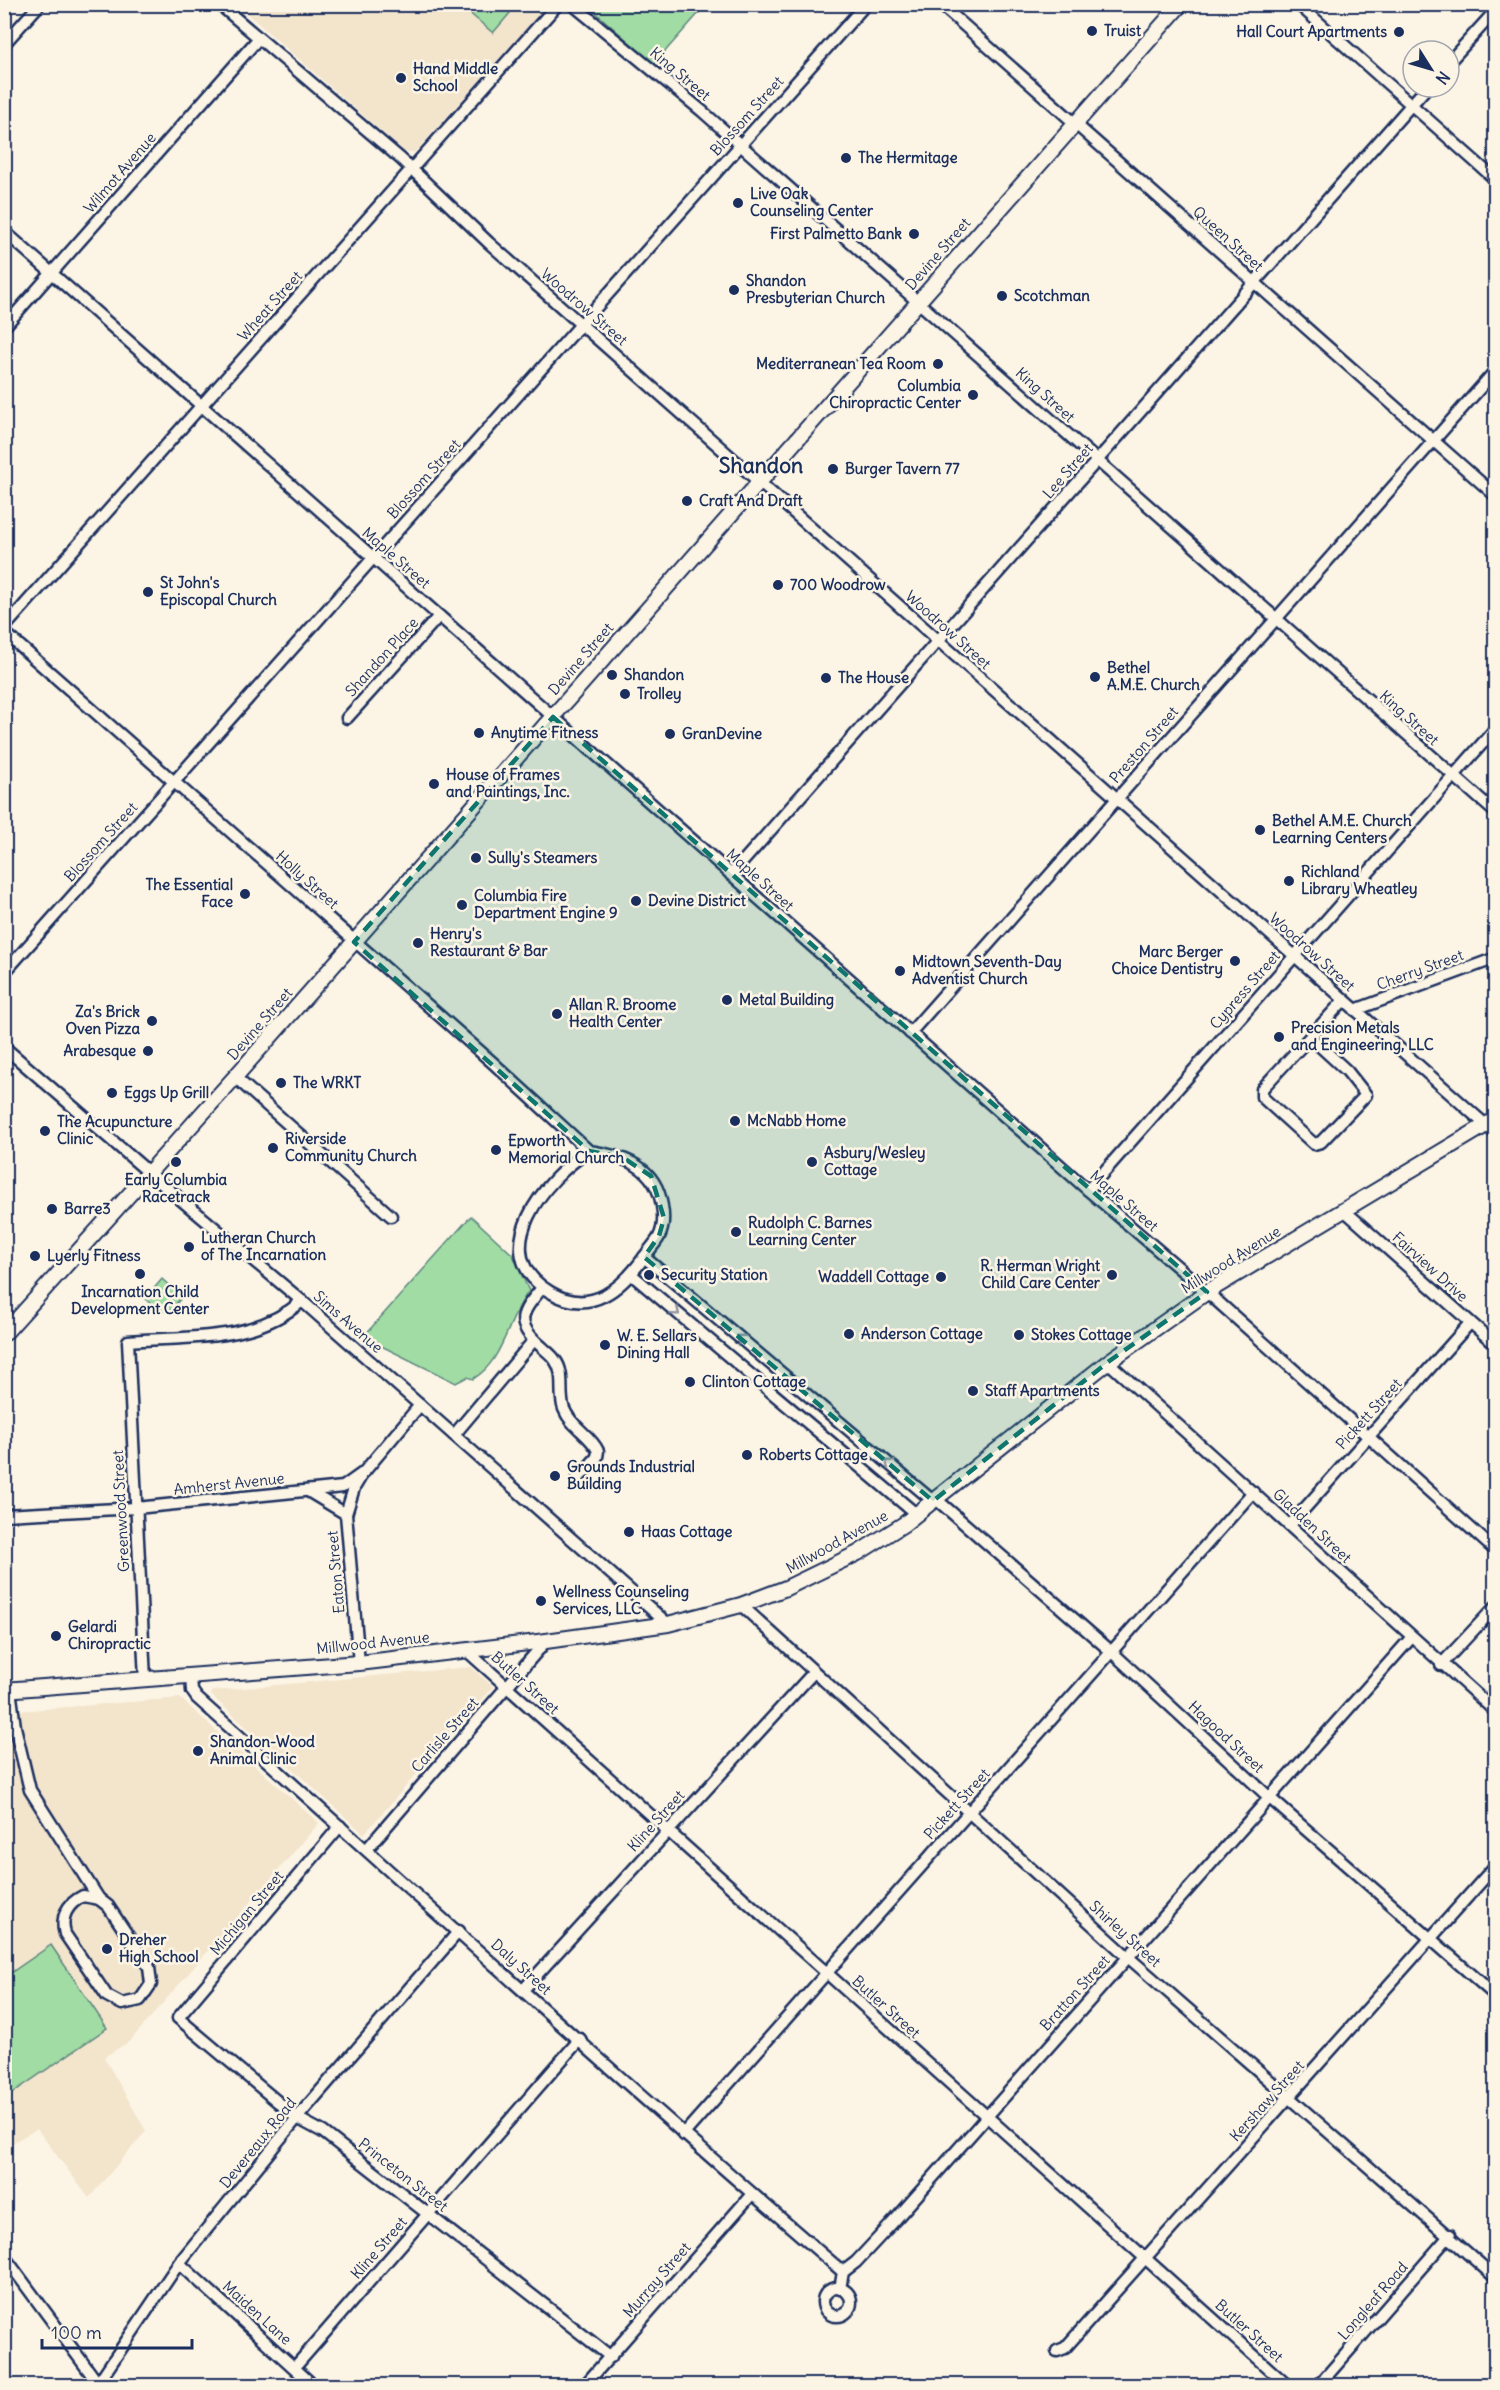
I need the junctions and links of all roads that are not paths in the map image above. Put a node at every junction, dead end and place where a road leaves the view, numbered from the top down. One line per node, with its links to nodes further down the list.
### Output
1 (40, 4): 11 (street)
2 (219, 4): 10 (street, Woodrow Street)
3 (558, 4): 17 (street, Wheat Street)
4 (572, 4): 16 (street, King Street)
5 (866, 4): 16 (street, Blossom Street)
6 (940, 4): 15 (street, Queen Street)
7 (1181, 4): 15 (main road, Devine Street)
8 (1298, 4): 14 (street)
9 (1496, 10): 12 (street)
10 (258, 39): 17 (street, Woodrow Street); 20 (street, Wilmot Avenue)
11 (4, 45)
12 (1461, 49)
13 (1416, 99): 14 (street, Lee Street)
14 (1411, 105): 18 (street); 21 (street, Lee Street)
15 (1075, 124): 21 (street, Queen Street); 22 (main road, Devine Street)
16 (741, 146): 22 (street, King Street); 23 (street, Blossom Street)
17 (411, 169): 23 (street, Woodrow Street); 26 (street, Wheat Street)
18 (1496, 180)
19 (4, 231): 20 (street, Maple Street)
20 (51, 273): 24 (street, Wilmot Avenue); 26 (street, Maple Street)
21 (1254, 283): 27 (street, Queen Street); 28 (street, Lee Street)
22 (918, 303): 28 (street, King Street); 29 (main road, Devine Street)
23 (581, 325): 29 (street, Woodrow Street); 31 (street, Blossom Street)
24 (4, 327)
25 (1496, 370): 27 (street, Preston Street)
26 (201, 406): 31 (street, Maple Street); 34 (street, Wheat Street)
27 (1433, 440): 30 (street, Queen Street); 33 (street, Preston Street)
28 (1097, 461): 33 (street, King Street); 36 (street, Lee Street)
29 (759, 482): 36 (street, Woodrow Street); 37 (main road, Devine Street)
30 (1496, 496)
31 (374, 558): 32 (street, Maple Street); 41 (street, Blossom Street)
32 (439, 616): 37 (street, Maple Street); 38 (street, Shandon Place)
33 (1275, 619): 40 (street, King Street); 42 (street, Preston Street)
34 (4, 628)
35 (4, 632): 41 (street, Holly Street)
36 (938, 641): 42 (street, Woodrow Street); 44 (street, Lee Street)
37 (553, 717): 44 (street, Maple Street); 45 (main road, Devine Street)
38 (347, 718)
39 (1496, 728): 40 (street, Cypress Street)
40 (1453, 776): 43 (street, King Street); 46 (street, Cypress Street)
41 (175, 781): 45 (street, Holly Street); 48 (street, Blossom Street)
42 (1117, 799): 46 (street, Woodrow Street); 51 (street, Preston Street)
43 (1496, 813)
44 (731, 875): 51 (street, Maple Street)
45 (354, 942): 54 (main road, Devine Street); 56 (street, Holly Street)
46 (1294, 956): 49 (street, Woodrow Street); 58 (street, Cypress Street)
47 (1496, 958): 50 (street, Cherry Street)
48 (4, 973)
49 (1344, 1000): 50 (street, Woodrow Street); 52 (street)
50 (1355, 1010): 55 (street, Woodrow Street)
51 (910, 1033): 58 (street, Maple Street)
52 (1310, 1037): 52 (street)
53 (4, 1047): 57 (street, Sims Avenue)
54 (235, 1077): 57 (main road, Devine Street); 60 (street)
55 (1492, 1126): 59 (main road, Millwood Avenue)
56 (589, 1151): 61 (street); 63 (street)
57 (148, 1172): 65 (street, Sims Avenue); 67 (main road, Devine Street)
58 (1088, 1190): 64 (street, Maple Street)
59 (1345, 1211): 64 (main road, Millwood Avenue); 66 (street, Fairview Drive)
60 (391, 1216)
61 (644, 1257): 62 (street); 78 (street, Hagood Street, one-way to 61)
62 (631, 1274): 63 (street); 81 (street, one-way to 81)
63 (542, 1287): 68 (street)
64 (1207, 1292): 70 (main road, Millwood Avenue); 73 (street, Maple Street)
65 (302, 1301): 71 (street, Sims Avenue); 79 (street, Greenwood Street)
66 (1470, 1323): 69 (street, Fairview Drive); 73 (street, Pickett Street)
67 (4, 1334)
68 (534, 1340): 72 (street); 75 (street)
69 (1496, 1345)
70 (1108, 1362): 77 (street, Gladden Street); 78 (main road, Millwood Avenue)
71 (420, 1406): 72 (street, Sims Avenue); 74 (street, Amherst Avenue)
72 (454, 1435): 87 (street, Sims Avenue)
73 (1367, 1438): 83 (street, Pickett Street); 84 (street, Maple Street)
74 (364, 1472): 76 (street, Amherst Avenue); 80 (street)
75 (576, 1481)
76 (308, 1491): 79 (street, Amherst Avenue); 80 (street)
77 (1253, 1492): 83 (street, Gladden Street); 91 (street, Pickett Street)
78 (935, 1500): 81 (main road, Millwood Avenue); 91 (street, Hagood Street)
79 (136, 1508): 82 (street, Amherst Avenue); 96 (street, Greenwood Street)
80 (346, 1514): 92 (street, Eaton Street)
81 (916, 1514): 85 (main road, Millwood Avenue)
82 (4, 1515)
83 (1290, 1525): 88 (street, Gladden Street)
84 (1496, 1551)
85 (741, 1605): 87 (main road, Millwood Avenue); 94 (street, Shirley Street)
86 (1496, 1606): 93 (street)
87 (668, 1624): 89 (main road, Millwood Avenue)
88 (1411, 1638): 93 (street, Gladden Street); 100 (street, Bratton Street)
89 (546, 1641): 90 (main road, Millwood Avenue); 97 (street, Carlisle Street)
90 (466, 1650): 92 (main road, Millwood Avenue); 97 (street, Butler Street)
91 (1113, 1653): 100 (street, Hagood Street); 101 (street, Pickett Street)
92 (358, 1663): 95 (main road, Millwood Avenue)
93 (1441, 1665): 99 (street, Gladden Street)
94 (813, 1672): 101 (street, Shirley Street); 103 (street, Kline Street)
95 (191, 1677): 96 (main road, Millwood Avenue); 102 (street, Daly Street)
96 (145, 1679): 98 (main road, Millwood Avenue)
97 (506, 1687): 103 (street, Butler Street); 104 (street, Carlisle Street)
98 (7, 1690): 106 (street)
99 (1496, 1712)
100 (1271, 1798): 108 (street, Hagood Street); 109 (street, Bratton Street)
101 (968, 1814): 109 (street, Shirley Street); 110 (street, Pickett Street)
102 (340, 1826): 104 (street, Daly Street); 113 (street, Michigan Street)
103 (666, 1831): 110 (street, Butler Street); 111 (street, Kline Street)
104 (367, 1849): 107 (street, Daly Street)
105 (1496, 1865): 108 (street, Kershaw Street)
106 (99, 1899): 106 (street)
107 (459, 1931): 111 (street, Daly Street); 117 (street, Devereaux Road)
108 (1431, 1937): 112 (street, Hagood Street); 115 (street, Kershaw Street)
109 (1128, 1957): 115 (street, Shirley Street); 116 (street, Bratton Street)
110 (827, 1975): 116 (street, Butler Street); 118 (street, Pickett Street)
111 (523, 1990): 114 (street, Daly Street)
112 (1496, 1996)
113 (178, 2018): 117 (street, Princeton Street)
114 (580, 2039): 118 (street, Daly Street); 120 (street, Kline Street)
115 (1290, 2097): 121 (street, Shirley Street); 123 (street, Kershaw Street)
116 (986, 2116): 123 (street, Butler Street); 125 (street, Bratton Street)
117 (297, 2118): 120 (street, Princeton Street); 124 (street, Devereaux Road)
118 (683, 2136): 119 (street, Daly Street)
119 (752, 2194): 125 (street, Daly Street); 129 (street, Murray Street)
120 (429, 2213): 129 (street, Princeton Street); 130 (street, Kline Street)
121 (1450, 2235): 126 (street, Shirley Street); 135 (street, Longleaf Road)
122 (4, 2256): 131 (street)
123 (1147, 2259): 128 (street, Kershaw Street); 134 (street, Butler Street)
124 (179, 2264): 130 (street, Maiden Lane); 131 (street, Devereaux Road)
125 (843, 2272): 127 (street)
126 (1496, 2278)
127 (840, 2289)
128 (1057, 2351)
129 (611, 2356): 133 (street, Murray Street)
130 (294, 2367): 132 (street, Maiden Lane)
131 (98, 2385)
132 (314, 2385)
133 (584, 2385)
134 (1288, 2385)
135 (1318, 2385)

